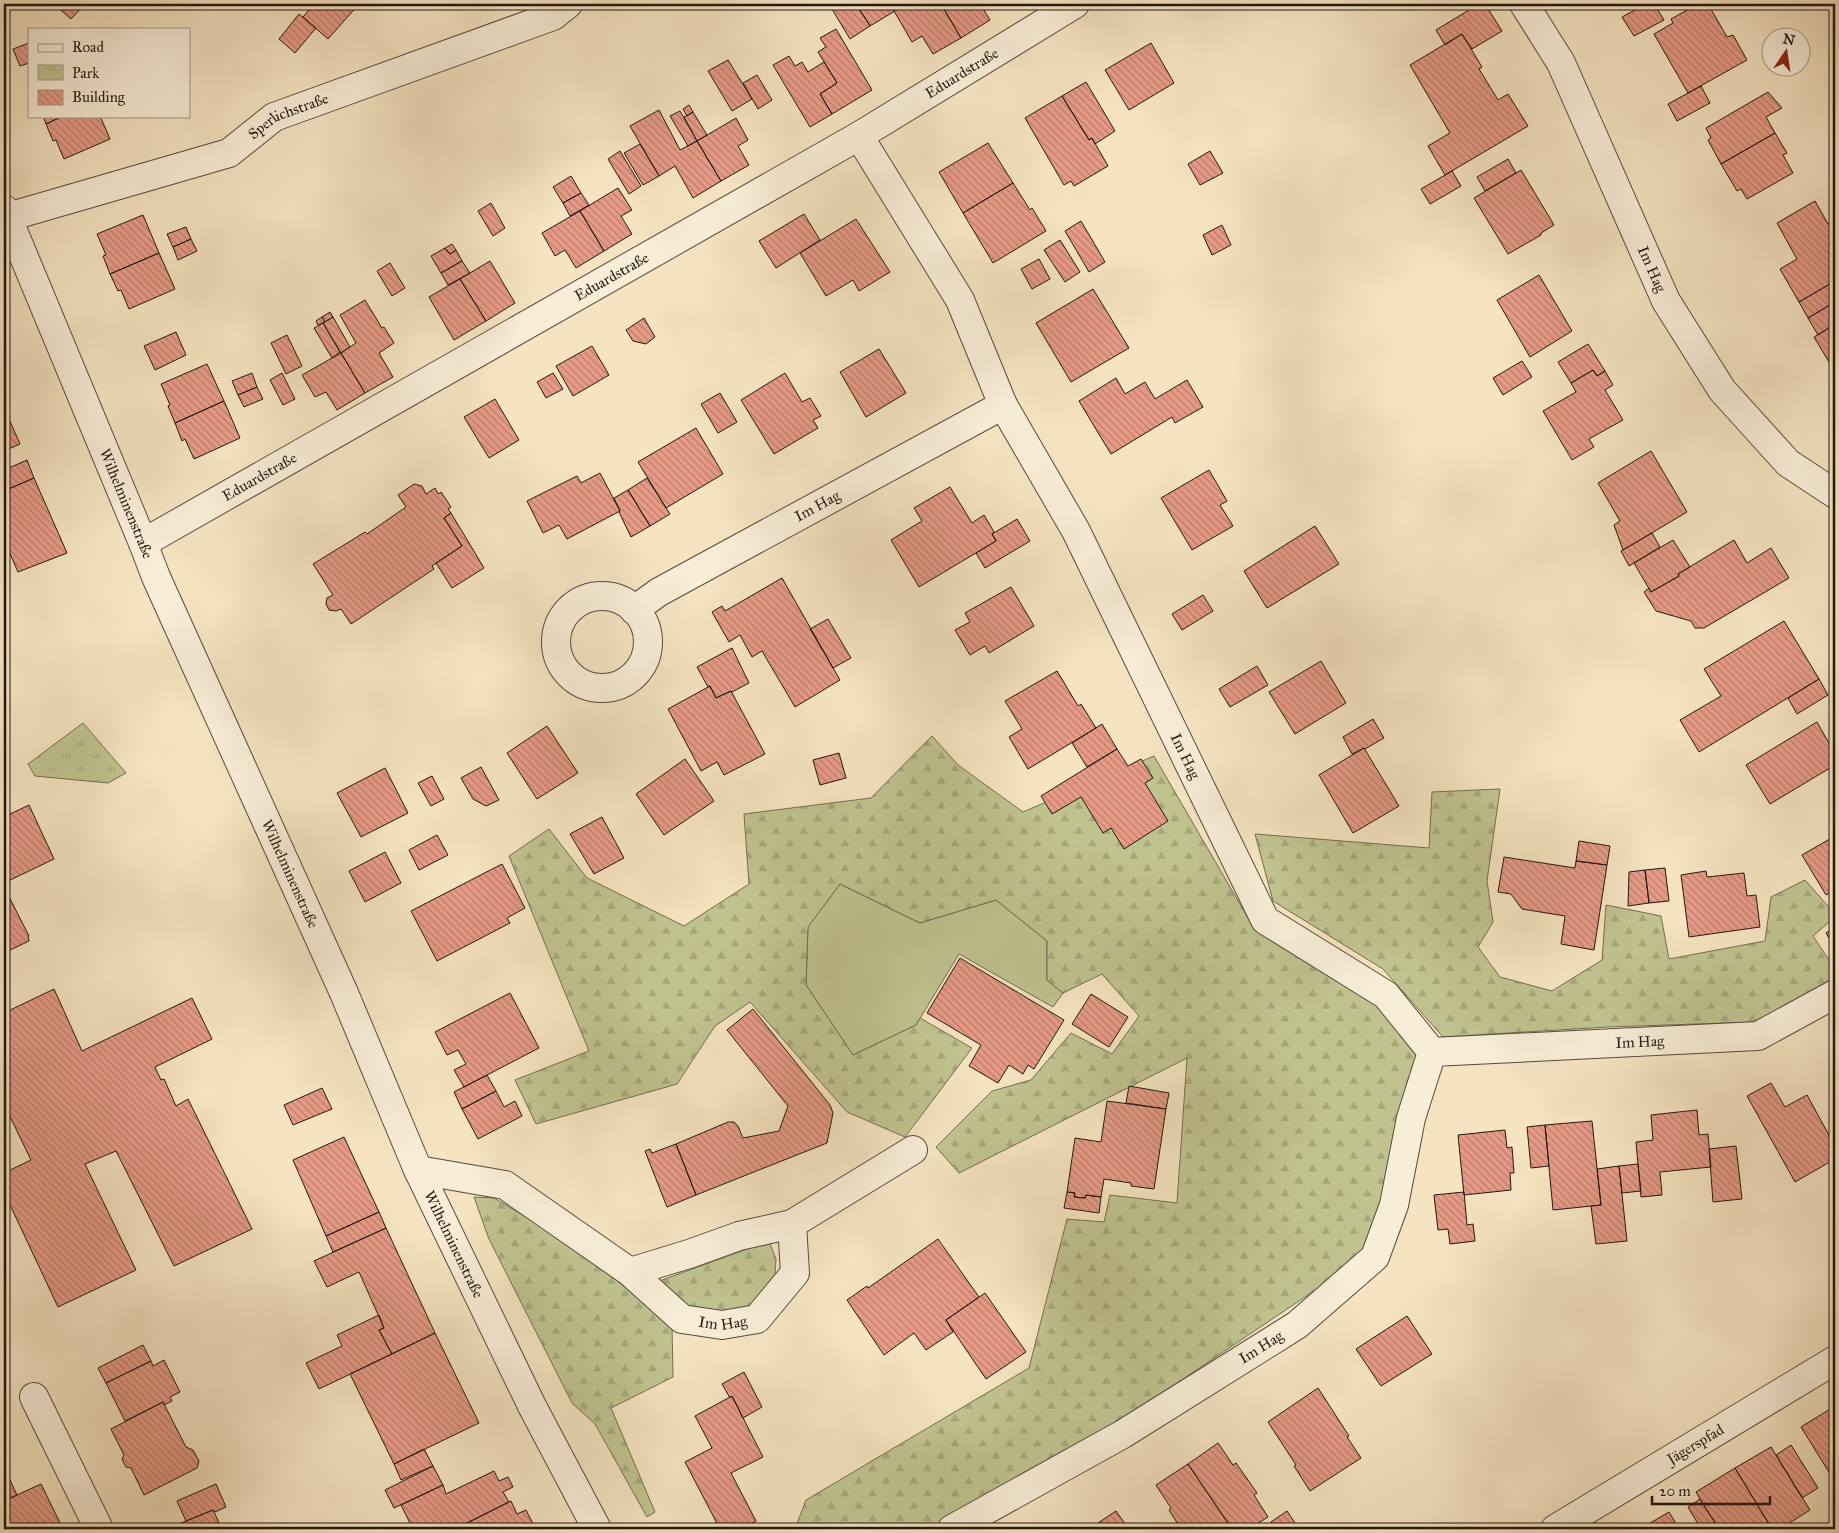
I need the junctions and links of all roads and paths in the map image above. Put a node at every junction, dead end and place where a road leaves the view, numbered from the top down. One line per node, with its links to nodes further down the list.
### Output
1 (568, 4): 5 (street, Sperlichstraße)
2 (1075, 4): 4 (street, Eduardstraße)
3 (1524, 4): 7 (street, Im Hag)
4 (859, 136): 6 (street, Im Hag); 8 (street, Eduardstraße)
5 (6, 213): 8 (street, Wilhelminenstraße)
6 (1003, 405): 9 (street, Im Hag); 11 (street, Im Hag)
7 (1835, 494)
8 (143, 543): 13 (street, Wilhelminenstraße)
9 (634, 610)
10 (1835, 994): 11 (street, Im Hag)
11 (1432, 1052): 20 (street, Im Hag)
12 (913, 1150): 14 (street)
13 (418, 1170): 15 (street, Im Hag); 19 (street, Wilhelminenstraße)
14 (792, 1224): 15 (street); 15 (street, Im Hag)
15 (630, 1272)
16 (1835, 1360): 21 (street, Jägerspfad)
17 (34, 1398): 18 (street)
18 (99, 1529)
19 (597, 1529)
20 (952, 1529)
21 (1554, 1529)

